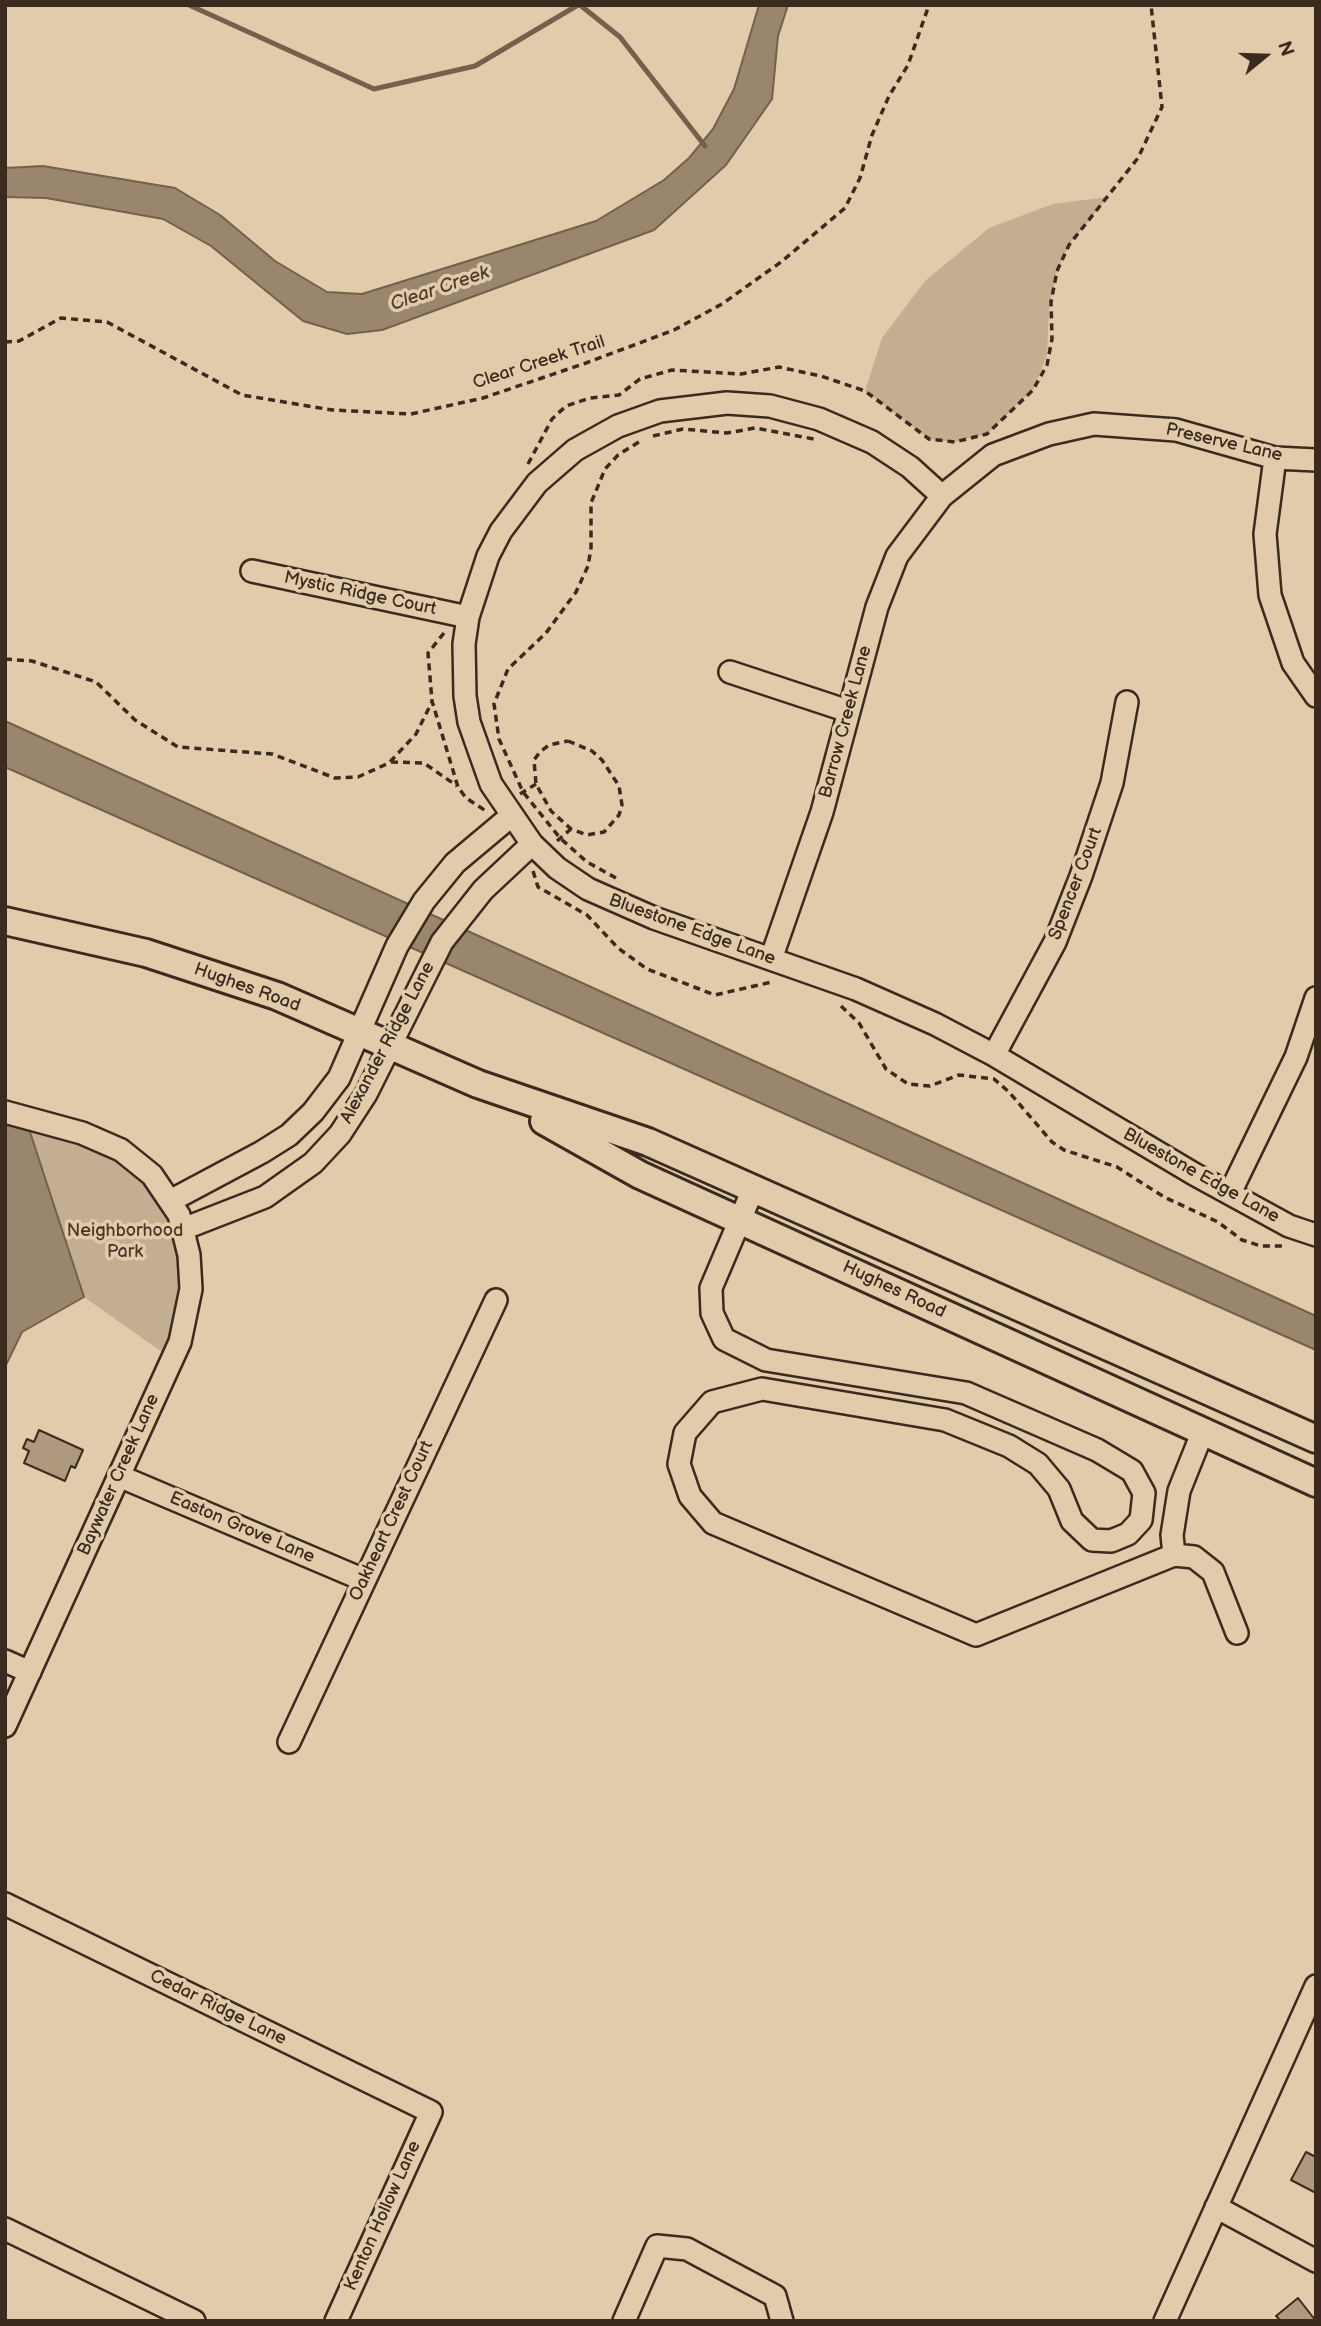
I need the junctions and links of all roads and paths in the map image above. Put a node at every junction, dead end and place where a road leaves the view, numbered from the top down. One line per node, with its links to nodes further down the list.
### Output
1 (929, 5): 3 (path, Clear Creek Trail)
2 (1151, 5): 7 (path)
3 (5, 342)
4 (822, 441): 22 (path)
5 (1275, 458): 6 (street, Preserve Lane); 8 (street, Preserve Lane); 13 (street)
6 (1316, 460)
7 (526, 468)
8 (942, 496): 10 (street, Bluestone Edge Lane); 16 (street, Barrow Creek Lane)
9 (253, 571): 10 (street, Mystic Ridge Court)
10 (468, 617): 19 (street, Bluestone Edge Lane)
11 (5, 659): 17 (path)
12 (730, 672): 16 (street)
13 (1316, 696)
14 (432, 701): 17 (path)
15 (1127, 702): 30 (street, Spencer Court)
16 (848, 711): 24 (street, Barrow Creek Lane)
17 (389, 762): 18 (path)
18 (458, 787)
19 (511, 816): 21 (street, Bluestone Edge Lane); 28 (street, Alexander Ridge Lane)
20 (560, 820): 20 (path)
21 (537, 849): 24 (street, Bluestone Edge Lane); 25 (path); 29 (street, Alexander Ridge Lane)
22 (616, 878)
23 (5, 921): 28 (main road, Hughes Road)
24 (771, 959): 30 (street, Bluestone Edge Lane)
25 (775, 982)
26 (1316, 998): 34 (street)
27 (838, 1004): 38 (path)
28 (359, 1033): 29 (main road, Hughes Road); 35 (street, Alexander Ridge Lane)
29 (388, 1044): 31 (main road, Hughes Road); 35 (street, Alexander Ridge Lane)
30 (994, 1055): 34 (street, Bluestone Edge Lane)
31 (478, 1084): 33 (main road, Hughes Road); 36 (main road, Hughes Road)
32 (5, 1112): 35 (street)
33 (754, 1187): 36 (street); 41 (main road, Hughes Road)
34 (1230, 1193): 37 (street, Bluestone Edge Lane)
35 (178, 1215): 42 (street, Baywater Creek Lane)
36 (738, 1220): 40 (main road, Hughes Road); 44 (street)
37 (1316, 1236)
38 (1288, 1246)
39 (496, 1300): 45 (street, Oakheart Crest Court)
40 (1203, 1431): 43 (main road, Hughes Road); 44 (street)
41 (1316, 1439)
42 (119, 1476): 45 (street, Easton Grove Lane); 48 (street, Baywater Creek Lane)
43 (1316, 1483)
44 (1174, 1555): 46 (street)
45 (365, 1580): 50 (street, Oakheart Crest Court)
46 (1237, 1633)
47 (5, 1661): 48 (street)
48 (30, 1672): 49 (street, Baywater Creek Lane)
49 (5, 1726)
50 (289, 1742)
51 (5, 1904): 53 (street, Cedar Ridge Lane)
52 (1316, 1986): 54 (street)
53 (431, 2112): 58 (street, Kenton Hollow Lane)
54 (1216, 2207): 56 (street); 61 (street)
55 (5, 2229): 57 (street)
56 (1316, 2261)
57 (194, 2321)
58 (336, 2321)
59 (624, 2321): 60 (street)
60 (782, 2321)
61 (1165, 2321)

